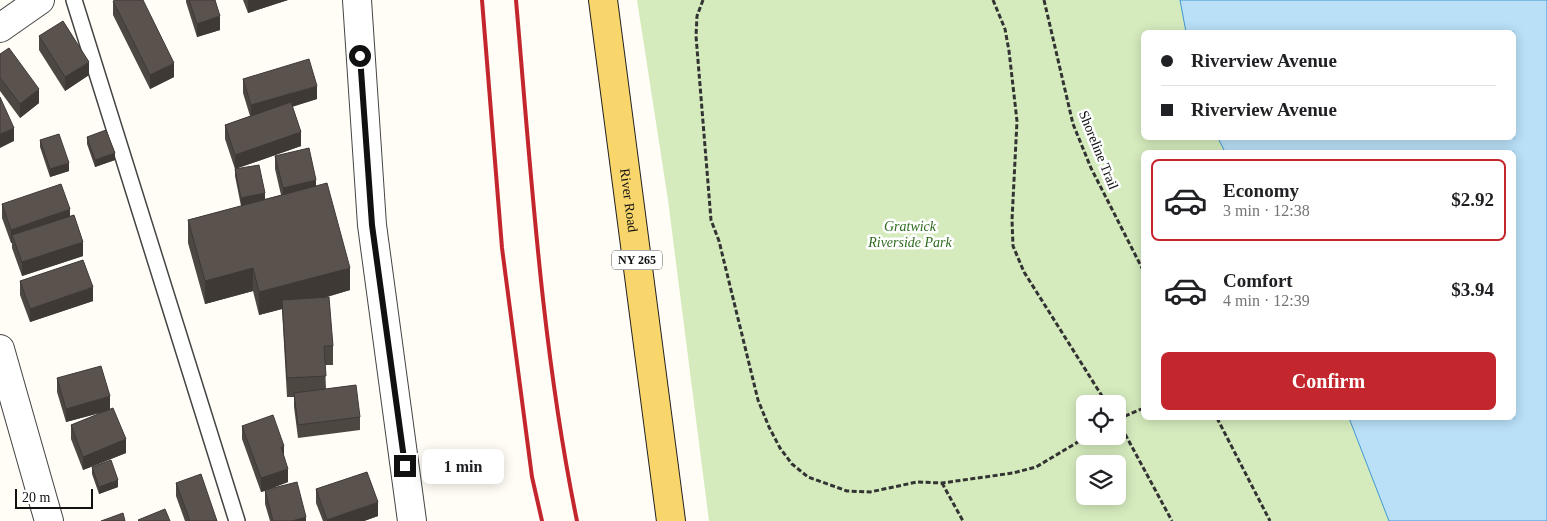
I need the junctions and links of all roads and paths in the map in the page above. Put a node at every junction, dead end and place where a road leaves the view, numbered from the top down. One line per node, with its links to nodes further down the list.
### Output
1 (40, 0): 8 (street)
2 (74, 0): 19 (lane)
3 (357, 0): 20 (street)
4 (603, 0): 21 (main road, River Road / NY 265)
5 (703, 0): 17 (path)
6 (993, 0): 11 (path)
7 (1044, 0): 9 (path, Shoreline Trail)
8 (0, 28)
9 (1141, 266)
10 (0, 349): 18 (street)
11 (1101, 395)
12 (1141, 409): 13 (path)
13 (1126, 416)
14 (1218, 420): 24 (path)
15 (1126, 435): 23 (path)
16 (1076, 443): 17 (path)
17 (942, 483): 22 (path)
18 (49, 521)
19 (237, 521)
20 (412, 521)
21 (671, 521)
22 (963, 521)
23 (1172, 521)
24 (1270, 521)

